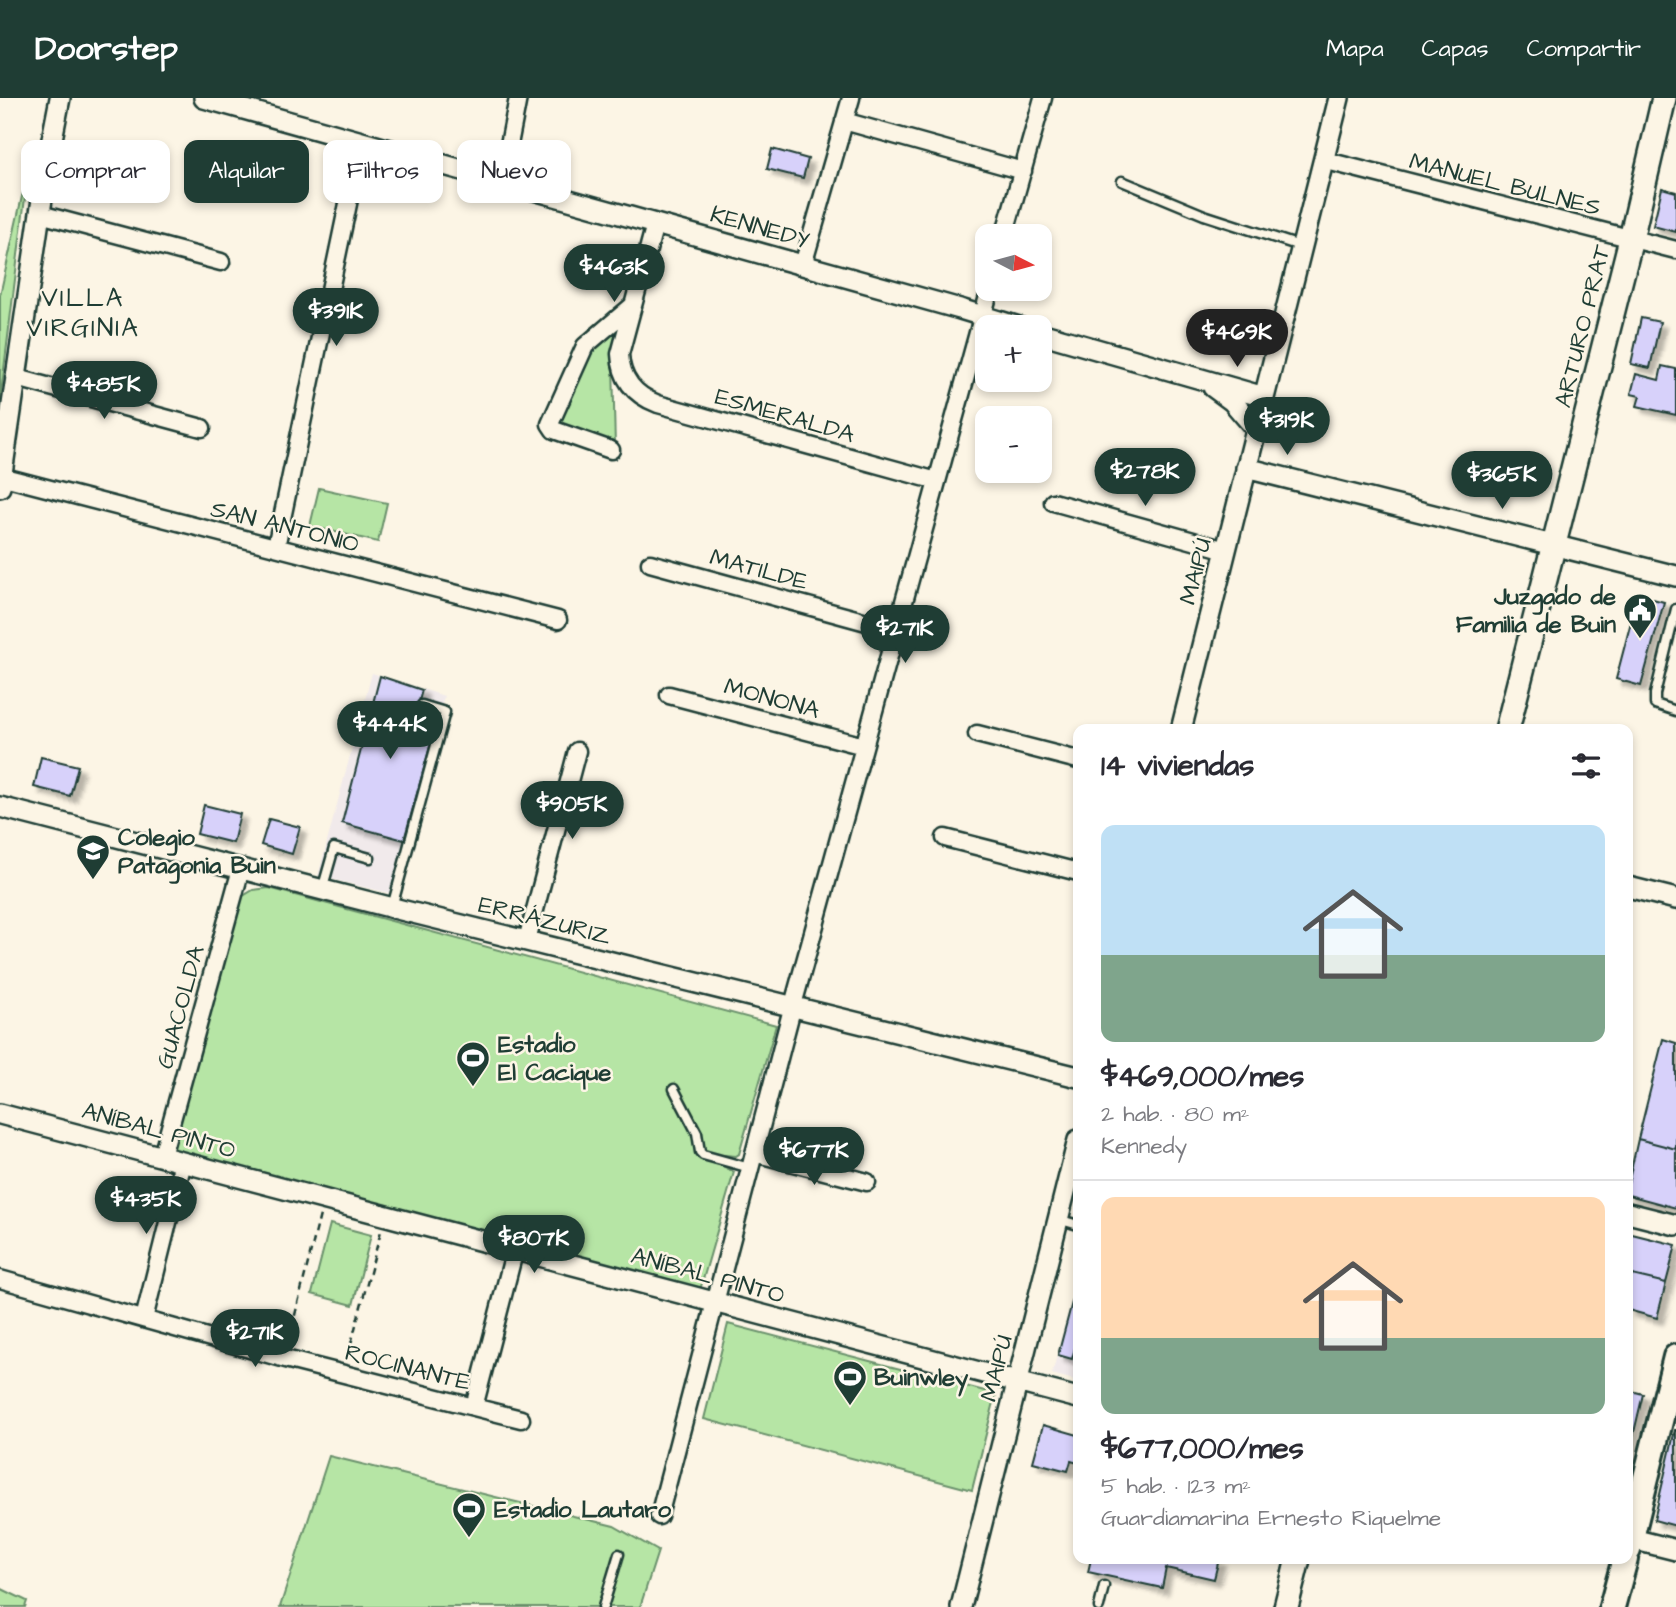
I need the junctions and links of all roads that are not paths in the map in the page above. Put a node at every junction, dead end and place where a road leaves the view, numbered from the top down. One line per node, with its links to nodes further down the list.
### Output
1 (60, 98): 16 (street)
2 (204, 98): 9 (street, KENNEDY)
3 (518, 98): 10 (street)
4 (851, 98): 8 (street)
5 (1043, 98): 12 (street)
6 (1339, 98): 11 (street, MAIPÚ)
7 (1664, 98): 19 (main road, ARTURO PRAT)
8 (844, 121): 12 (street); 23 (street)
9 (354, 140)
10 (510, 140)
11 (1323, 160): 19 (street, MANUEL BULNES); 20 (street, MAIPÚ)
12 (1023, 171): 18 (street)
13 (1122, 181): 20 (lane)
14 (571, 200): 17 (street, KENNEDY)
15 (348, 203): 39 (street)
16 (40, 214): 22 (street); 28 (street)
17 (655, 224): 23 (street, KENNEDY); 24 (street)
18 (1008, 224)
19 (1631, 239): 21 (street, MANUEL BULNES); 38 (main road, ARTURO PRAT)
20 (1302, 247): 30 (street, MAIPÚ)
21 (1676, 250)
22 (221, 262)
23 (803, 265): 25 (street, KENNEDY)
24 (632, 306): 33 (street); 36 (street, ESMERALDA)
25 (978, 315)
26 (1052, 336): 29 (street)
27 (975, 342): 36 (street)
28 (17, 378): 31 (street); 35 (street)
29 (1200, 379): 30 (street); 32 (street)
30 (1264, 397): 32 (street, MAIPÚ)
31 (202, 428)
32 (1256, 429): 34 (street, MAIPÚ)
33 (611, 450)
34 (1246, 468): 38 (street); 40 (street, MAIPÚ)
35 (1, 480): 39 (street, SAN ANTONIO)
36 (937, 481): 45 (street)
37 (1054, 502): 40 (street)
38 (1554, 545): 42 (street); 50 (main road, ARTURO PRAT)
39 (276, 547): 44 (street, SAN ANTONIO)
40 (1226, 550): 49 (street, MAIPÚ)
41 (650, 563): 45 (street, MATILDE)
42 (1676, 576)
43 (1676, 608): 48 (lane)
44 (558, 620)
45 (896, 630): 52 (street)
46 (669, 695): 52 (street, MONONA)
47 (422, 705): 63 (lane)
48 (1676, 711)
49 (1182, 724)
50 (1509, 724)
51 (977, 734): 54 (street)
52 (864, 746): 65 (street)
53 (577, 751): 64 (street)
54 (1073, 759)
55 (0, 807): 58 (street, ERRÁZURIZ)
56 (945, 838): 59 (street)
57 (370, 858): 61 (lane)
58 (242, 869): 61 (street, ERRÁZURIZ); 69 (street, GUACOLDA)
59 (1073, 871)
60 (1633, 888): 62 (street)
61 (322, 890): 63 (street, ERRÁZURIZ)
62 (1676, 899)
63 (392, 908): 64 (street, ERRÁZURIZ)
64 (527, 940): 65 (street, ERRÁZURIZ)
65 (793, 1005): 66 (street, ERRÁZURIZ); 71 (street)
66 (1073, 1076)
67 (674, 1089): 71 (lane)
68 (0, 1114): 69 (street, ANÍBAL PINTO)
69 (162, 1156): 72 (street, ANÍBAL PINTO)
70 (1073, 1160): 75 (street, MAIPÚ)
71 (752, 1161): 73 (street); 80 (street)
72 (183, 1162): 78 (street, ANÍBAL PINTO); 81 (street)
73 (867, 1182)
74 (1633, 1214): 77 (street)
75 (1058, 1219): 76 (lane); 83 (street, MAIPÚ)
76 (1073, 1224)
77 (1676, 1225)
78 (515, 1249): 80 (street, ANÍBAL PINTO); 85 (street)
79 (0, 1279): 81 (street, ROCINANTE)
80 (715, 1302): 83 (street, ANÍBAL PINTO); 87 (street)
81 (145, 1319): 85 (street, ROCINANTE)
82 (1676, 1357): 88 (main road)
83 (1017, 1381): 84 (street, ANÍBAL PINTO); 96 (street, MAIPÚ)
84 (1073, 1397)
85 (474, 1408): 86 (street, ROCINANTE)
86 (521, 1419)
87 (659, 1516)
88 (1633, 1526)
89 (1633, 1546): 90 (street)
90 (1676, 1550)
91 (618, 1554): 95 (lane)
92 (1297, 1564): 98 (main road)
93 (1623, 1564): 99 (main road)
94 (1104, 1586): 97 (lane)
95 (603, 1607)
96 (961, 1607)
97 (1099, 1607)
98 (1286, 1607)
99 (1612, 1607)

